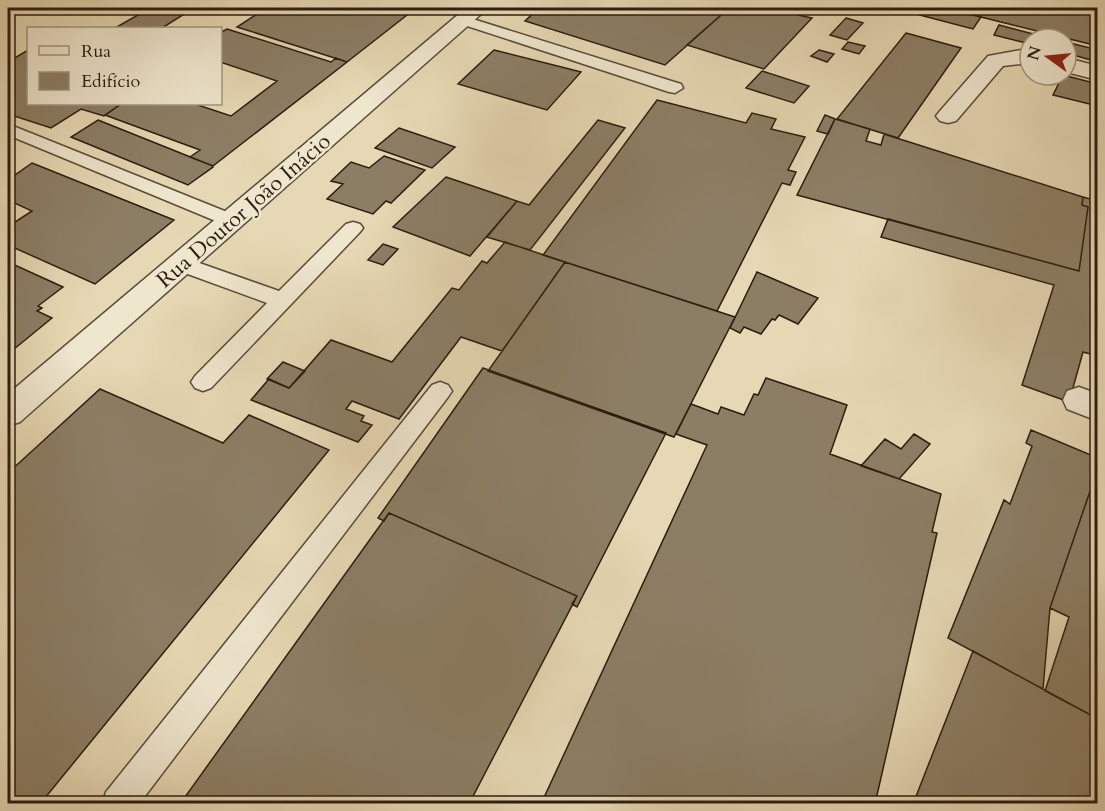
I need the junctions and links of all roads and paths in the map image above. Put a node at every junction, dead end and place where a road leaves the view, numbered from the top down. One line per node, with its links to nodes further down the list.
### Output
1 (471, 14): 5 (lane); 8 (street, Rua Doutor João Inácio)
2 (1018, 57): 6 (street)
3 (1078, 68): 4 (street)
4 (1098, 73)
5 (675, 88)
6 (948, 116)
7 (8, 129): 8 (lane)
8 (230, 220): 10 (street, Rua Doutor João Inácio)
9 (353, 228): 11 (lane)
10 (181, 264): 11 (lane); 14 (street, Rua Doutor João Inácio)
11 (283, 301): 12 (lane)
12 (203, 382)
13 (440, 391): 15 (lane)
14 (8, 413)
15 (118, 804)

